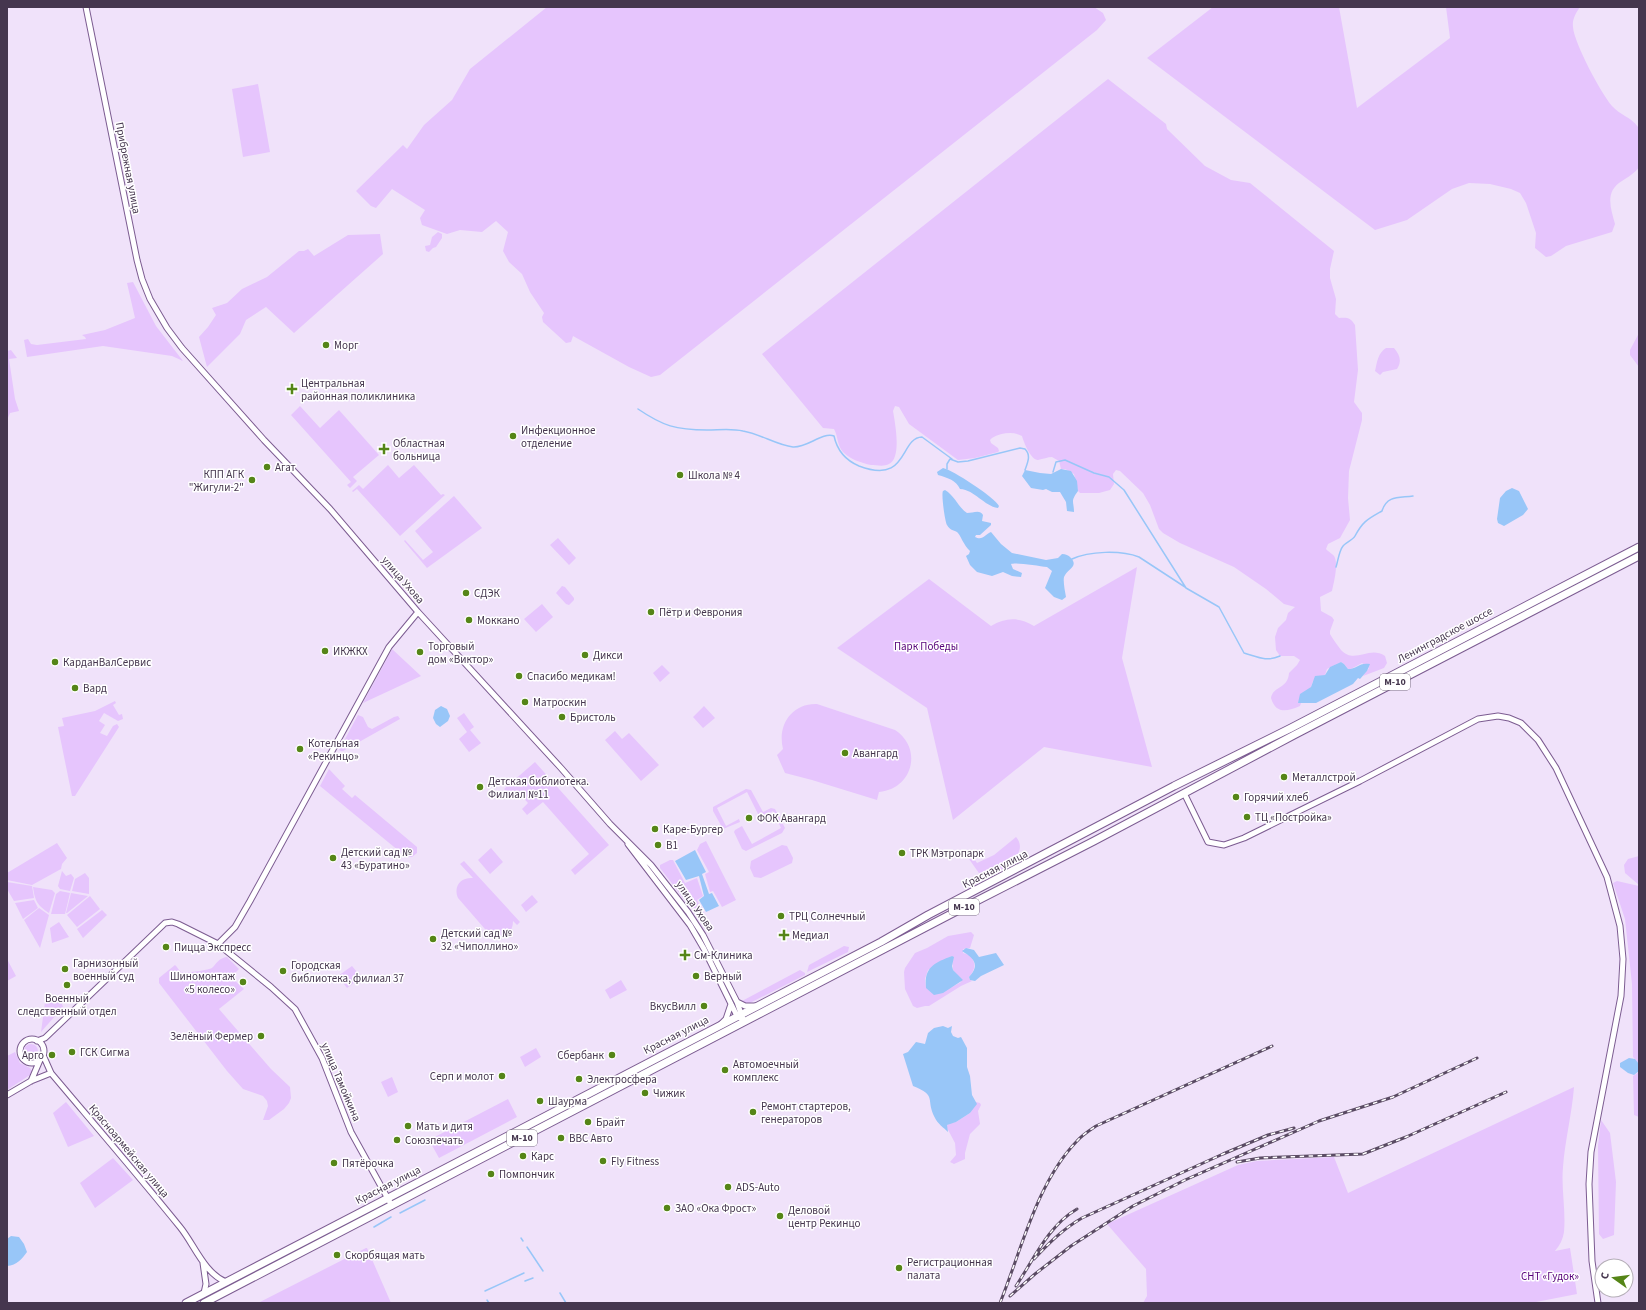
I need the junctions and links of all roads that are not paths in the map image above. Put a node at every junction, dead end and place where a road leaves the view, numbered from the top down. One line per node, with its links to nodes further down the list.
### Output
1 (86, 7): 2 (street, Прибрежная улица)
2 (167, 328): 5 (street, улица Ухова)
3 (1639, 547): 6 (highway, Ленинградское шоссе / М-10)
4 (1639, 556): 7 (highway, Ленинградское шоссе / М-10)
5 (418, 612): 8 (street, улица Ухова); 9 (street)
6 (1174, 786): 12 (highway, Красная улица / М-10)
7 (1184, 793): 14 (highway, Красная улица / М-10); 32 (street)
8 (628, 843): 10 (street, улица Ухова); 11 (street, улица Ухова)
9 (218, 944): 16 (street, улица Тамойкина); 25 (street, улица Тамойкина)
10 (737, 1002): 12 (street); 13 (street, улица Ухова)
11 (731, 1004): 13 (street, улица Ухова); 15 (street)
12 (756, 1006): 13 (highway, Красная улица / М-10)
13 (740, 1014): 14 (street); 15 (highway, Красная улица / М-10)
14 (744, 1022): 26 (highway, Красная улица / М-10)
15 (718, 1026): 25 (highway, Красная улица / М-10)
16 (45, 1038): 17 (street); 18 (street)
17 (37, 1041): 18 (street); 20 (street)
18 (42, 1047): 19 (street)
19 (42, 1056): 20 (street); 21 (street, Красноармейская улица)
20 (34, 1063): 21 (street); 22 (street); 22 (street)
21 (49, 1071): 23 (street); 27 (street, Красноармейская улица)
22 (35, 1073): 23 (street)
23 (31, 1080): 24 (street)
24 (7, 1095)
25 (388, 1198): 26 (street, улица Тамойкина); 28 (highway, Красная улица / М-10)
26 (392, 1206): 31 (highway, Красная улица / М-10)
27 (202, 1260): 28 (street, Красноармейская улица); 29 (street)
28 (226, 1282): 29 (highway, Красная улица / М-10)
29 (204, 1294): 30 (highway, Красная улица / М-10)
30 (186, 1303)
31 (204, 1303)
32 (1598, 1303)

